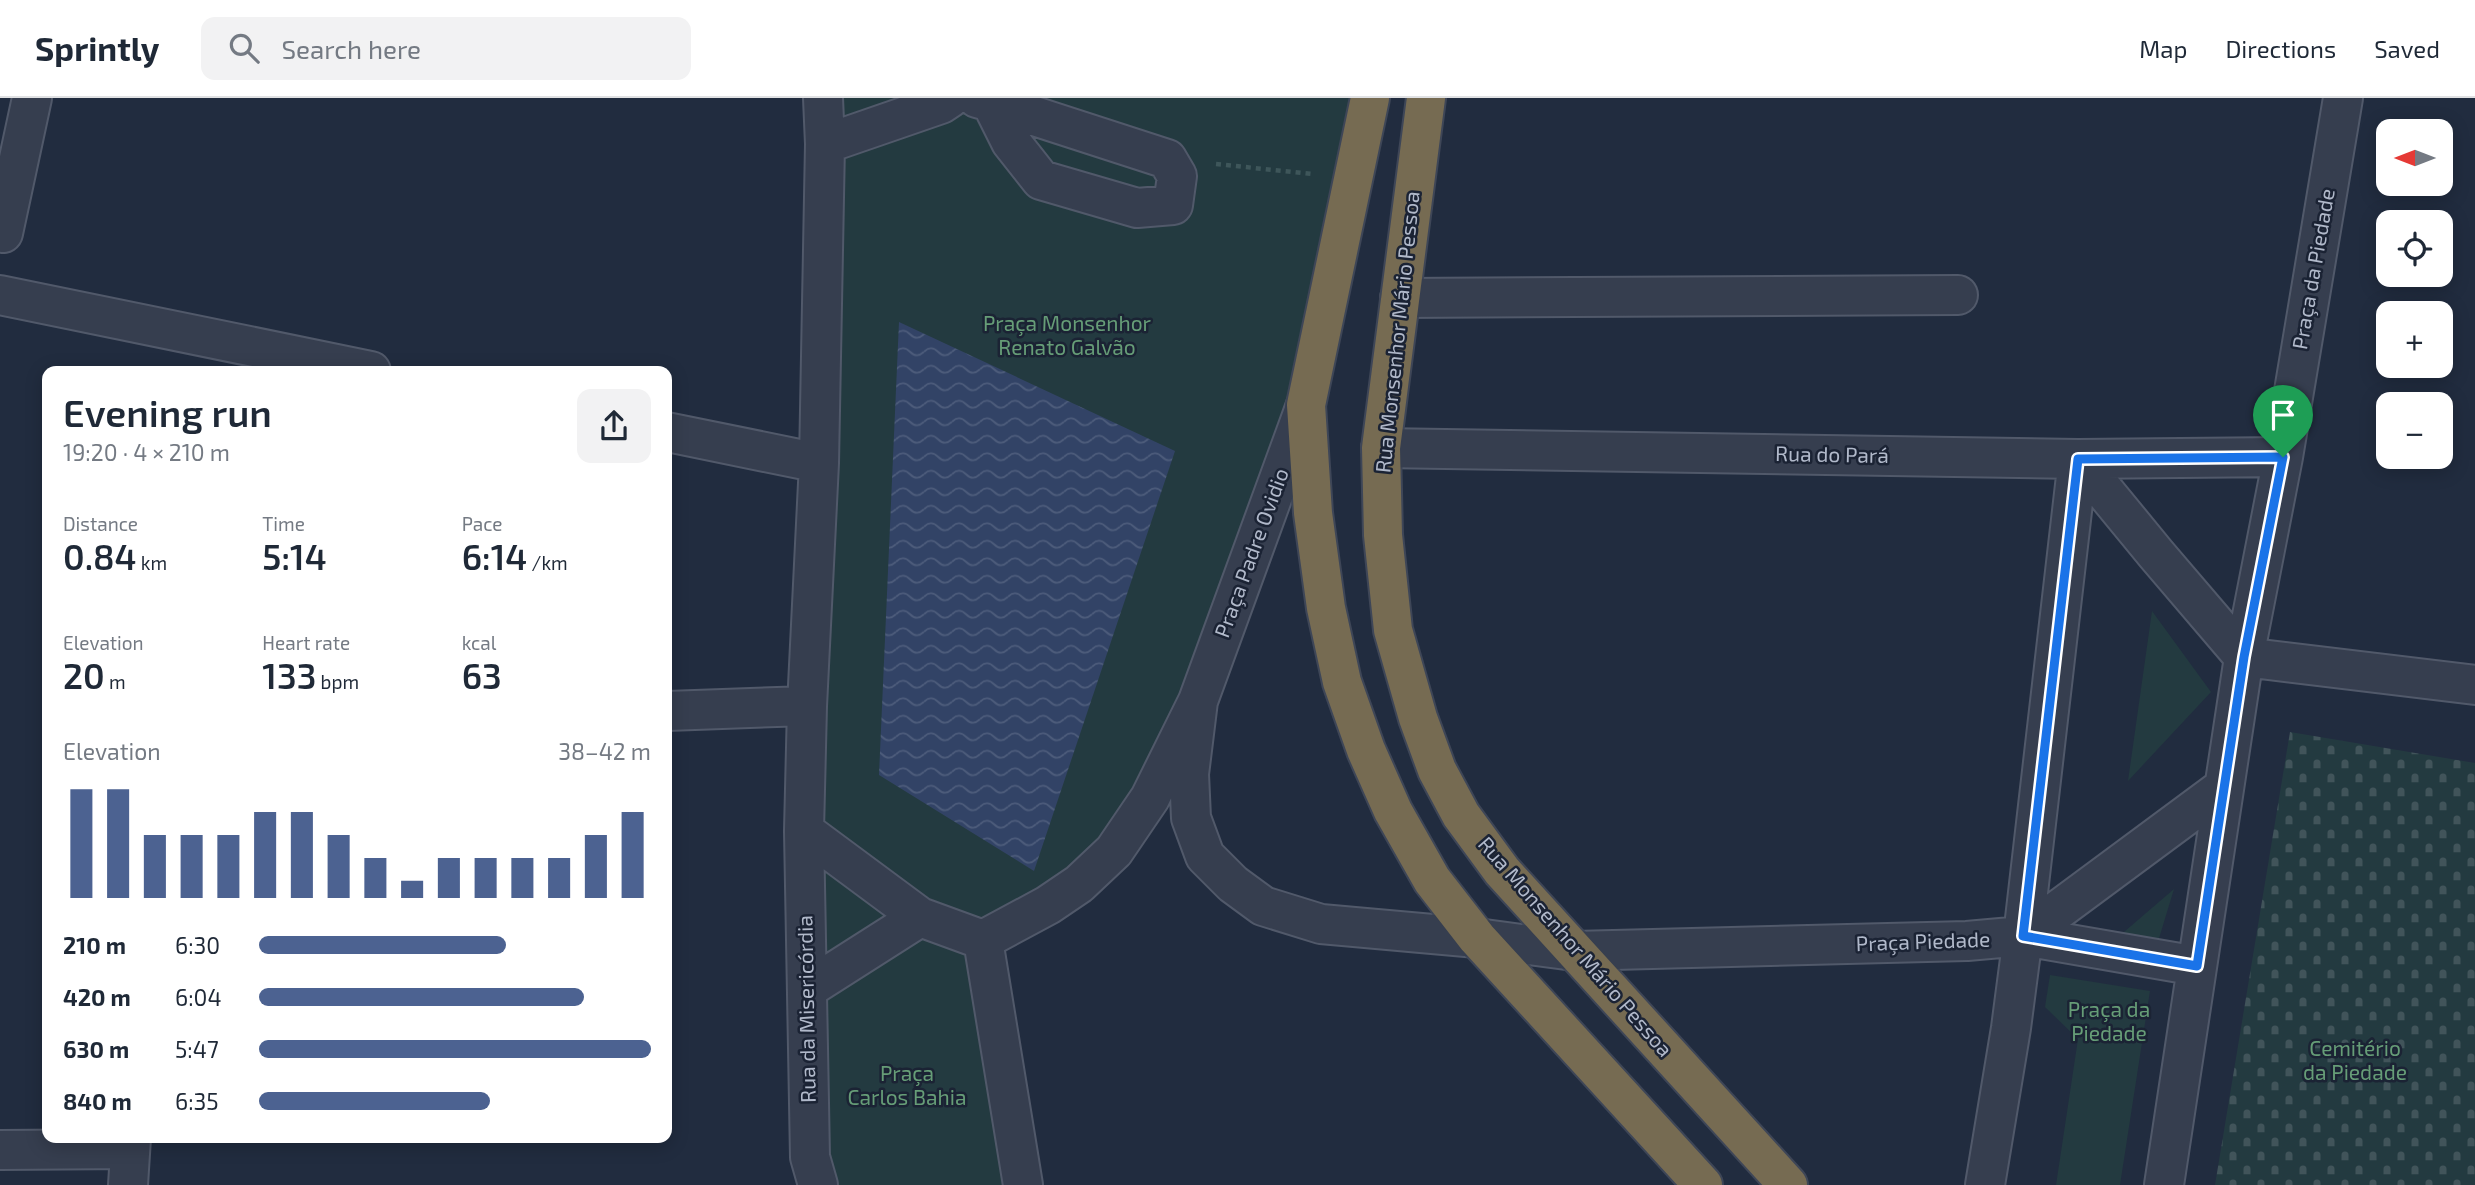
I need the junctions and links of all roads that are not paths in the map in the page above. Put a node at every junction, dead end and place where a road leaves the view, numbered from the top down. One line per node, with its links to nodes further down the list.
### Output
1 (32, 98): 9 (street)
2 (823, 98): 8 (street)
3 (950, 98): 8 (street)
4 (1370, 98): 14 (highway)
5 (1426, 98): 12 (highway, Rua Monsenhor Mário Pessoa)
6 (2343, 98): 17 (street, Praça da Piedade)
7 (984, 100): 7 (street)
8 (825, 144): 19 (street)
9 (3, 233)
10 (0, 295): 13 (street)
11 (1958, 295): 12 (street)
12 (1400, 298): 16 (highway, Rua Monsenhor Mário Pessoa)
13 (347, 366)
14 (1306, 405): 22 (street, Praça Padre Ovidio); 29 (highway)
15 (672, 433): 19 (street)
16 (1381, 448): 18 (street, Rua do Pará); 31 (highway, Rua Monsenhor Mário Pessoa)
17 (2283, 457): 18 (street, Rua do Pará); 20 (street, Praça da Piedade)
18 (2078, 459): 20 (street); 28 (street)
19 (819, 463): 23 (street)
20 (2244, 657): 21 (street); 25 (street, Praça da Piedade)
21 (2475, 685)
22 (1198, 701): 29 (street); 30 (street)
23 (807, 706): 24 (street); 26 (street)
24 (672, 711)
25 (2223, 788): 28 (street); 32 (street, Praça da Piedade)
26 (804, 831): 27 (street); 33 (street, Rua da Misericórdia)
27 (920, 917): 30 (street); 33 (street)
28 (2023, 936): 31 (street, Praça Piedade); 32 (street, Praça Piedade); 40 (street)
29 (1477, 938): 31 (street); 38 (highway)
30 (983, 940): 37 (street)
31 (1574, 951): 39 (highway, Rua Monsenhor Mário Pessoa)
32 (2197, 966): 41 (street, Praça da Piedade)
33 (807, 989): 36 (street, Rua da Misericórdia)
34 (0, 1150): 35 (street)
35 (129, 1157)
36 (818, 1185)
37 (1023, 1185)
38 (1703, 1185)
39 (1788, 1185)
40 (1985, 1185)
41 (2164, 1185)

